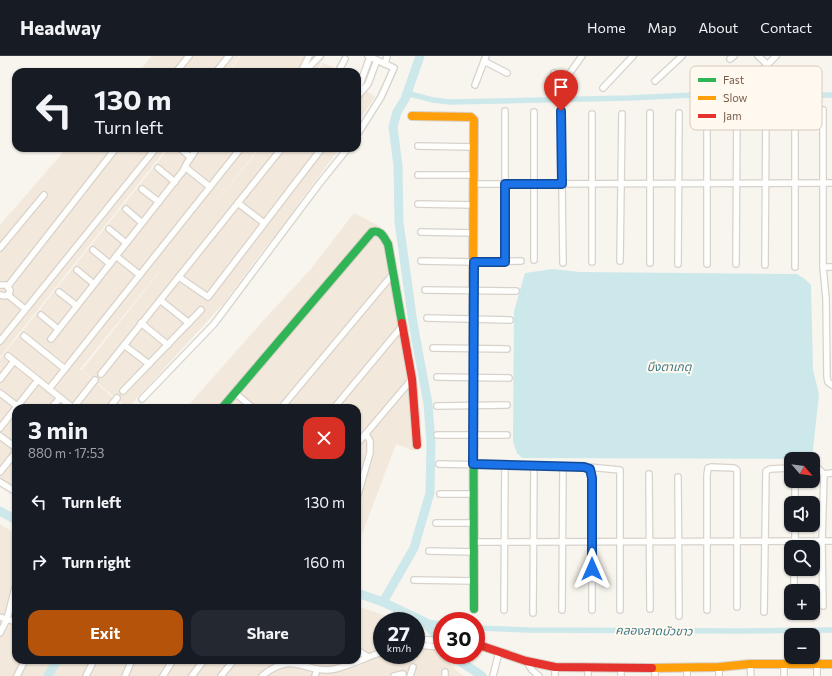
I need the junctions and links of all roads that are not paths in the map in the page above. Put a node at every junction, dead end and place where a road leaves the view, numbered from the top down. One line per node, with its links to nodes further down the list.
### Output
1 (189, 56): 17 (street)
2 (228, 56): 18 (street)
3 (309, 56): 19 (street)
4 (320, 56): 20 (street)
5 (387, 56): 15 (street)
6 (582, 56): 24 (street)
7 (633, 56): 28 (street)
8 (682, 56): 26 (street)
9 (758, 56): 16 (street)
10 (776, 56): 16 (street)
11 (369, 57): 14 (street); 25 (street)
12 (345, 59): 21 (street)
13 (485, 59): 22 (street); 27 (street)
14 (378, 60): 15 (street); 30 (street)
15 (385, 64): 40 (street)
16 (768, 64)
17 (179, 68)
18 (219, 68)
19 (304, 68)
20 (306, 68)
21 (340, 68)
22 (507, 73)
23 (554, 73): 24 (street)
24 (565, 80): 29 (street)
25 (361, 81)
26 (655, 81)
27 (475, 85)
28 (603, 88)
29 (558, 90)
30 (361, 92)
31 (823, 110): 63 (street)
32 (505, 111): 66 (street)
33 (561, 111): 68 (street)
34 (534, 112): 67 (street)
35 (679, 112): 72 (street)
36 (650, 113): 71 (street)
37 (592, 114): 69 (street)
38 (622, 114): 70 (street)
39 (412, 116): 46 (street)
40 (361, 129)
41 (707, 130): 61 (street)
42 (737, 130): 73 (street)
43 (766, 130): 62 (street)
44 (795, 130): 74 (street)
45 (418, 146): 46 (street)
46 (474, 147): 59 (street)
47 (113, 152): 115 (street)
48 (153, 152): 125 (street)
49 (184, 152): 55 (street)
50 (194, 152): 55 (street)
51 (238, 152): 75 (street)
52 (279, 152): 79 (street)
53 (319, 152): 84 (street)
54 (345, 152): 164 (street)
55 (190, 157): 57 (street)
56 (158, 168): 60 (street)
57 (185, 168): 60 (street); 75 (street)
58 (418, 175): 59 (street)
59 (474, 175): 65 (street)
60 (175, 182): 78 (street)
61 (707, 183): 72 (street); 73 (street); 103 (street)
62 (765, 183): 73 (street); 74 (street); 105 (street)
63 (823, 183): 64 (street); 74 (street); 107 (street)
64 (832, 183)
65 (474, 184): 66 (street); 81 (street)
66 (505, 184): 67 (street); 97 (street)
67 (533, 184): 68 (street); 92 (street)
68 (562, 184): 69 (street); 99 (street)
69 (592, 184): 70 (street); 98 (street)
70 (621, 184): 71 (street); 95 (street)
71 (650, 184): 72 (street); 100 (street)
72 (679, 184): 102 (street)
73 (736, 184): 104 (street)
74 (794, 184): 106 (street)
75 (210, 187): 111 (street)
76 (142, 189): 78 (street)
77 (44, 196): 89 (street)
78 (159, 202): 83 (street)
79 (238, 203): 84 (street); 112 (street)
80 (418, 204): 81 (street)
81 (474, 205): 87 (street)
82 (126, 209): 83 (street)
83 (142, 223): 88 (street)
84 (264, 223): 112 (street)
85 (109, 229): 88 (street)
86 (421, 232): 87 (street)
87 (474, 233): 96 (street)
88 (126, 243): 91 (street)
89 (0, 248)
90 (93, 250): 101 (street)
91 (116, 256): 101 (street); 111 (street)
92 (534, 260)
93 (420, 261): 96 (street)
94 (521, 261): 97 (street)
95 (620, 261)
96 (474, 262): 97 (street); 117 (street)
97 (505, 262)
98 (592, 262)
99 (563, 263)
100 (650, 263)
101 (110, 264): 113 (street)
102 (678, 264)
103 (707, 264)
104 (736, 264)
105 (765, 266)
106 (795, 267)
107 (823, 267): 108 (street); 122 (street)
108 (832, 267)
109 (77, 270): 113 (street)
110 (393, 274): 133 (street); 161 (street); 173 (street)
111 (140, 275): 148 (street)
112 (179, 277): 123 (street)
113 (94, 284): 124 (street)
114 (0, 285): 115 (street)
115 (8, 286): 121 (street)
116 (425, 290): 117 (street)
117 (474, 291): 118 (street); 129 (street)
118 (516, 291)
119 (59, 292): 124 (street)
120 (0, 295): 121 (street)
121 (8, 295): 125 (street)
122 (829, 298): 134 (street)
123 (160, 300): 131 (street); 132 (street)
124 (77, 306): 135 (street)
125 (25, 309): 138 (street)
126 (201, 310): 132 (street)
127 (41, 315): 135 (street)
128 (428, 318): 129 (street)
129 (474, 319): 130 (street); 142 (street)
130 (510, 320)
131 (142, 323): 139 (street); 140 (street)
132 (189, 323): 140 (street)
133 (403, 325): 154 (street); 174 (street)
134 (829, 326): 145 (street)
135 (58, 328): 137 (street)
136 (24, 336): 148 (street)
137 (51, 339)
138 (0, 341)
139 (124, 345): 147 (street); 149 (street)
140 (168, 345): 147 (street)
141 (433, 348): 142 (street)
142 (474, 348): 143 (street); 151 (street)
143 (507, 349)
144 (8, 356): 146 (street)
145 (830, 357): 157 (street)
146 (14, 361): 153 (street); 155 (street)
147 (149, 364): 159 (street)
148 (65, 369): 158 (street)
149 (101, 374)
150 (437, 377): 151 (street)
151 (473, 378): 152 (street); 177 (street)
152 (509, 378)
153 (0, 379)
154 (412, 379): 180 (street); 187 (street)
155 (38, 380): 158 (street); 166 (street)
156 (95, 380): 169 (street)
157 (832, 384)
158 (49, 389): 162 (street)
159 (124, 391)
160 (0, 393): 165 (street)
161 (235, 393): 171 (street); 172 (street)
162 (60, 398): 167 (street); 168 (street)
163 (117, 398): 170 (street)
164 (142, 399)
165 (15, 404)
166 (21, 404)
167 (55, 404)
168 (68, 404)
169 (76, 404)
170 (112, 404)
171 (225, 404)
172 (248, 404)
173 (285, 404)
174 (337, 404)
175 (507, 405): 177 (street)
176 (437, 406): 177 (street)
177 (473, 406): 182 (street)
178 (12, 415): 179 (street)
179 (0, 428)
180 (366, 434): 185 (street); 202 (street)
181 (437, 435): 182 (street)
182 (473, 435): 183 (street); 190 (street)
183 (507, 435)
184 (0, 436): 186 (street)
185 (361, 440)
186 (12, 445)
187 (417, 446)
188 (12, 457): 197 (street)
189 (439, 464): 190 (street)
190 (473, 464): 191 (street); 206 (street)
191 (505, 464): 192 (street); 215 (street)
192 (534, 466): 193 (street); 216 (street)
193 (563, 466): 194 (street); 217 (street)
194 (588, 467): 218 (street); 219 (street)
195 (784, 468): 221 (street)
196 (820, 470): 200 (street)
197 (0, 472)
198 (832, 473): 200 (street)
199 (649, 474): 220 (street)
200 (824, 474): 212 (street)
201 (678, 477): 209 (street)
202 (361, 481)
203 (0, 482): 204 (street)
204 (12, 490)
205 (440, 494): 206 (street)
206 (473, 494): 208 (street)
207 (436, 523): 208 (street)
208 (474, 523): 214 (street)
209 (679, 541): 210 (street); 220 (street); 239 (street)
210 (708, 541): 211 (street); 211 (street); 236 (street)
211 (737, 541): 221 (street); 229 (street)
212 (822, 541): 213 (street); 228 (street)
213 (832, 541)
214 (473, 542): 215 (street); 224 (street)
215 (504, 542): 216 (street); 232 (street)
216 (534, 542): 217 (street); 238 (street)
217 (563, 542): 218 (street); 233 (street)
218 (592, 542): 219 (street); 234 (street)
219 (620, 542): 220 (street); 235 (street)
220 (649, 542): 231 (street)
221 (766, 542): 222 (street); 237 (street)
222 (784, 543)
223 (429, 551): 224 (street)
224 (474, 552): 226 (street)
225 (414, 580): 226 (street)
226 (474, 581): 230 (street)
227 (12, 600): 241 (street)
228 (823, 606)
229 (737, 607)
230 (474, 609)
231 (650, 609)
232 (504, 610)
233 (562, 610)
234 (592, 610)
235 (620, 610)
236 (707, 610)
237 (764, 612)
238 (532, 613)
239 (679, 616)
240 (0, 617): 241 (street)
241 (7, 619): 242 (street); 243 (street)
242 (12, 621)
243 (0, 634)
244 (485, 649): 245 (street)
245 (499, 652): 250 (street); 285 (street)
246 (361, 653): 248 (street)
247 (373, 655): 248 (street)
248 (368, 657): 249 (street)
249 (361, 658)
250 (526, 661): 267 (street); 286 (street)
251 (23, 664): 275 (street)
252 (92, 664): 276 (street)
253 (130, 664): 277 (street)
254 (170, 664): 278 (street)
255 (201, 664): 279 (street)
256 (231, 664): 280 (street)
257 (280, 664): 281 (street)
258 (297, 664): 265 (street)
259 (345, 664): 269 (street)
260 (750, 664): 264 (street); 268 (street); 289 (street)
261 (817, 664): 264 (street); 291 (street)
262 (820, 664): 263 (street)
263 (832, 664)
264 (784, 665): 290 (street)
265 (308, 666): 269 (street)
266 (412, 667): 284 (street)
267 (555, 667): 270 (street); 287 (street)
268 (719, 667): 273 (street); 288 (street)
269 (317, 668): 282 (street)
270 (588, 672): 271 (street)
271 (621, 672): 272 (street)
272 (655, 672): 273 (street)
273 (687, 672)
274 (403, 674): 283 (street)
275 (17, 676)
276 (86, 676)
277 (125, 676)
278 (163, 676)
279 (192, 676)
280 (221, 676)
281 (262, 676)
282 (314, 676)
283 (394, 676)
284 (410, 676)
285 (493, 676)
286 (539, 676)
287 (555, 676)
288 (719, 676)
289 (751, 676)
290 (784, 676)
291 (817, 676)

